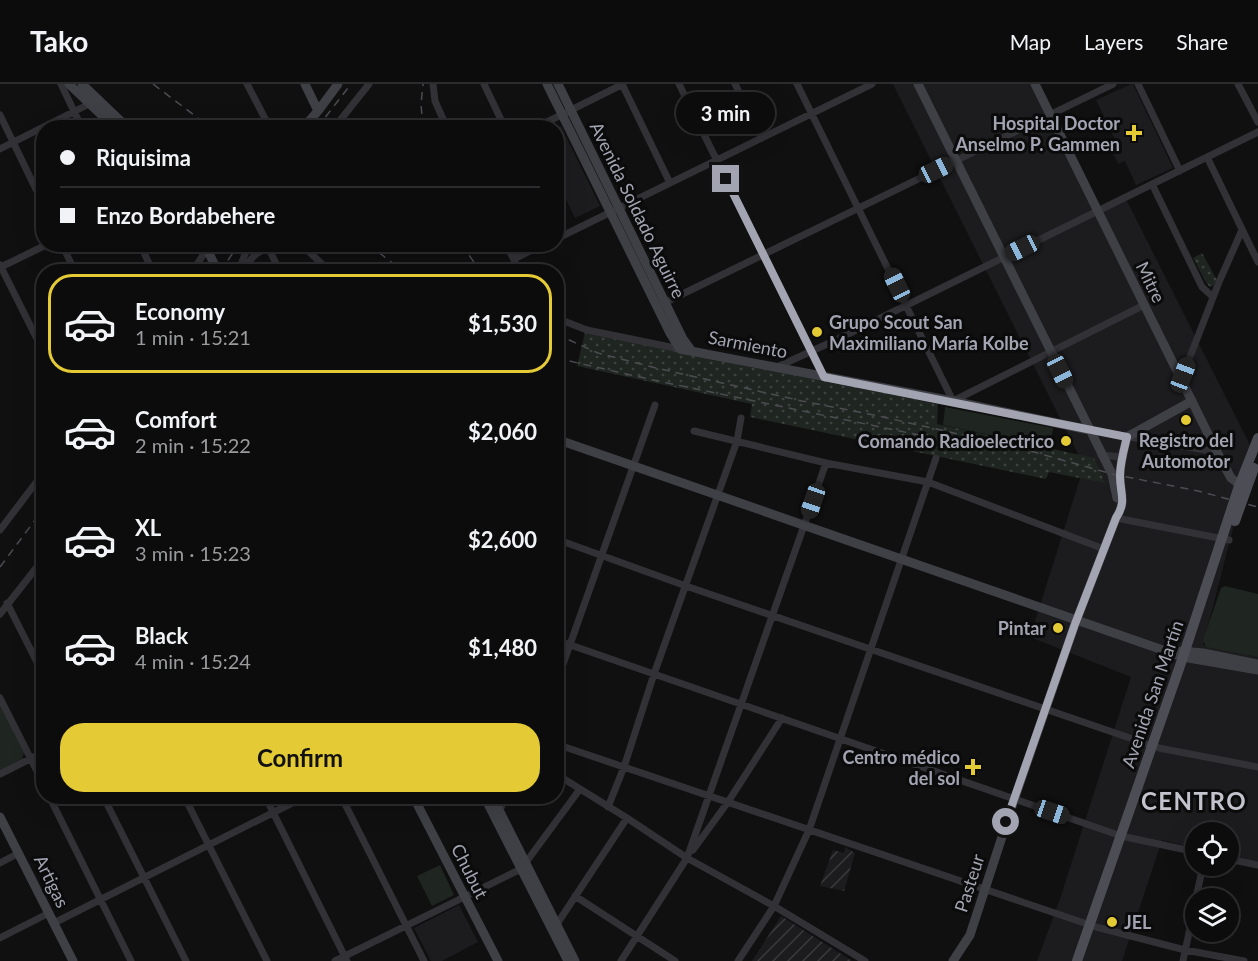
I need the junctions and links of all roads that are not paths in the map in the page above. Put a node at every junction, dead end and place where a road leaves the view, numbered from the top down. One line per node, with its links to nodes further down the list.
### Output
1 (61, 84): 24 (street)
2 (69, 84): 22 (main road)
3 (82, 84): 22 (main road)
4 (247, 84): 33 (street)
5 (305, 84): 23 (main road)
6 (338, 84): 23 (main road)
7 (369, 84): 35 (street)
8 (433, 84): 36 (street)
9 (484, 84): 37 (street)
10 (547, 84): 25 (main road, Avenida Soldado Aguirre)
11 (558, 84): 25 (main road, Avenida Soldado Aguirre)
12 (622, 84): 25 (street); 49 (street)
13 (679, 84): 46 (street)
14 (735, 84): 42 (street)
15 (798, 84): 26 (street)
16 (872, 84): 26 (street)
17 (918, 84): 47 (main road)
18 (1035, 84): 27 (main road, Mitre)
19 (1113, 84): 27 (street)
20 (1138, 84): 48 (street)
21 (1238, 84): 39 (street)
22 (94, 101): 24 (street); 31 (main road); 32 (main road)
23 (318, 111): 34 (main road)
24 (74, 112): 29 (street); 30 (street)
25 (566, 112): 38 (street); 53 (main road, Avenida Soldado Aguirre)
26 (812, 113): 42 (street); 52 (street)
27 (1050, 115): 47 (street); 54 (main road, Mitre)
28 (0, 116): 43 (street)
29 (58, 120)
30 (78, 120)
31 (109, 120)
32 (118, 120)
33 (266, 120)
34 (310, 120)
35 (340, 120)
36 (443, 120)
37 (501, 120)
38 (550, 120)
39 (1258, 122)
40 (36, 131): 43 (street)
41 (1258, 132): 45 (street)
42 (762, 138): 46 (street)
43 (13, 142): 44 (street); 51 (street)
44 (0, 149)
45 (1207, 157): 48 (street); 55 (street)
46 (717, 160): 49 (street); 62 (street)
47 (956, 161): 52 (street); 63 (main road)
48 (1179, 171): 50 (street)
49 (670, 183): 53 (street)
50 (1152, 184): 54 (street); 70 (street)
51 (36, 189)
52 (858, 208): 62 (street); 72 (street)
53 (614, 210): 56 (street); 71 (main road, Avenida Soldado Aguirre)
54 (1097, 211): 63 (street); 73 (main road, Mitre)
55 (1242, 230): 65 (street); 70 (street)
56 (564, 233)
57 (36, 250): 69 (street)
58 (258, 252): 66 (street)
59 (309, 252): 67 (street)
60 (510, 252): 64 (street)
61 (528, 252): 64 (street)
62 (764, 255): 71 (street); 78 (street)
63 (1004, 257): 72 (street); 79 (main road)
64 (514, 259): 68 (street)
65 (1258, 262)
66 (248, 264)
67 (322, 264)
68 (516, 264)
69 (1, 266): 75 (street)
70 (1213, 297): 82 (street)
71 (661, 305): 76 (main road, Avenida Soldado Aguirre); 77 (main road, Avenida Soldado Aguirre)
72 (906, 305): 78 (street); 84 (street)
73 (1144, 305): 79 (street); 82 (main road, Mitre)
74 (564, 321): 76 (street, Sarmiento)
75 (36, 337)
76 (680, 349): 77 (main road, Sarmiento)
77 (691, 350): 80 (main road, Sarmiento)
78 (812, 351): 80 (street); 81 (street)
79 (1050, 352): 84 (street); 87 (main road)
80 (777, 367): 81 (main road, Sarmiento)
81 (824, 377): 84 (main road, Sarmiento)
82 (1181, 380): 83 (main road, Mitre)
83 (1192, 401): 90 (main road); 94 (main road, Mitre)
84 (953, 402): 87 (main road, Sarmiento)
85 (655, 405): 100 (street)
86 (741, 418): 92 (street)
87 (1089, 430): 90 (street, Sarmiento); 95 (main road)
88 (694, 432): 92 (street)
89 (564, 437): 100 (main road)
90 (1127, 437): 94 (street, Sarmiento); 97 (main road, Pasteur)
91 (1258, 438): 103 (main road, Avenida San Martín)
92 (737, 441): 99 (street); 104 (street)
93 (564, 442): 100 (main road)
94 (1217, 452): 103 (main road, Mitre)
95 (1101, 455): 97 (street); 105 (main road)
96 (1258, 456): 103 (main road, Avenida San Martín)
97 (1122, 457): 105 (main road, Pasteur)
98 (936, 458): 101 (street)
99 (826, 463): 101 (street); 106 (street)
100 (634, 464): 104 (main road); 111 (street)
101 (928, 482): 110 (street); 112 (street)
102 (36, 483): 107 (street)
103 (1243, 487): 108 (main road, Avenida San Martín)
104 (718, 493): 106 (main road); 114 (street)
105 (1116, 518): 108 (street); 110 (main road, Pasteur)
106 (805, 523): 112 (main road); 117 (street)
107 (0, 530)
108 (1226, 539): 122 (main road, Avenida San Martín)
109 (564, 542): 111 (street)
110 (1104, 549): 118 (main road, Pasteur)
111 (602, 555): 114 (street); 120 (street)
112 (902, 557): 118 (main road); 121 (street)
113 (36, 568): 115 (street)
114 (686, 585): 117 (street); 127 (street)
115 (7, 603): 116 (street); 123 (street)
116 (0, 614)
117 (773, 615): 121 (street); 129 (street)
118 (1077, 618): 122 (main road); 130 (main road, Pasteur)
119 (564, 643): 120 (street)
120 (570, 645): 124 (street); 127 (street)
121 (871, 649): 130 (street); 132 (street)
122 (1187, 654): 125 (main road); 126 (main road); 134 (main road, Avenida San Martín)
123 (36, 660)
124 (564, 662)
125 (1258, 664)
126 (1258, 670)
127 (654, 674): 129 (street); 137 (street)
128 (0, 698): 136 (street)
129 (742, 704): 131 (street); 143 (street)
130 (1046, 709): 134 (street); 144 (main road, Pasteur)
131 (782, 718): 132 (street); 145 (street)
132 (840, 738): 144 (street); 161 (street)
133 (564, 747): 137 (street)
134 (1156, 747): 138 (street); 162 (main road, Avenida San Martín)
135 (36, 756): 136 (street)
136 (31, 759): 139 (street); 140 (street)
137 (624, 767): 143 (street); 156 (street)
138 (1258, 767)
139 (36, 769)
140 (0, 774)
141 (564, 779): 142 (street)
142 (580, 789): 156 (street); 170 (street)
143 (710, 796): 145 (street); 166 (street)
144 (1014, 800): 162 (street); 172 (main road, Pasteur)
145 (728, 802): 161 (street); 166 (street)
146 (53, 804): 175 (street)
147 (108, 804): 171 (street)
148 (188, 804): 163 (street)
149 (269, 804): 158 (street)
150 (292, 804): 158 (street)
151 (345, 804): 180 (street)
152 (417, 804): 174 (main road, Chubut)
153 (488, 804): 170 (main road)
154 (496, 804): 157 (main road)
155 (503, 804): 157 (street)
156 (608, 807): 160 (street)
157 (499, 811): 170 (main road)
158 (274, 814): 163 (street); 186 (street)
159 (0, 817): 165 (main road, Artigas)
160 (627, 818): 166 (street); 173 (street)
161 (809, 830): 172 (street); 176 (street)
162 (1124, 837): 164 (street); 181 (main road, Avenida San Martín)
163 (209, 846): 171 (street); 190 (street)
164 (1185, 850)
165 (19, 854): 168 (street); 177 (main road, Artigas)
166 (687, 858): 176 (street); 182 (street)
167 (1239, 861): 169 (street)
168 (0, 863)
169 (1258, 865)
170 (523, 866): 174 (street); 179 (main road); 194 (main road)
171 (145, 878): 175 (street); 189 (street)
172 (984, 889): 181 (street); 200 (main road, Pasteur)
173 (575, 896): 179 (street); 182 (street)
174 (465, 897): 180 (street); 193 (main road, Chubut)
175 (101, 900): 178 (street); 188 (street)
176 (774, 906): 198 (street); 199 (street)
177 (49, 913): 178 (main road, Artigas); 183 (street)
178 (54, 924): 187 (main road, Artigas)
179 (557, 924): 195 (main road)
180 (406, 925): 186 (street); 192 (street)
181 (1093, 926): 185 (street); 201 (main road, Avenida San Martín); 202 (main road, Avenida San Martín)
182 (637, 936): 196 (street); 197 (street)
183 (0, 938)
184 (1187, 942): 185 (street)
185 (1185, 950): 203 (street); 204 (street)
186 (346, 959): 191 (street)
187 (73, 961)
188 (131, 961)
189 (186, 961)
190 (267, 961)
191 (335, 961)
192 (424, 961)
193 (498, 961)
194 (568, 961)
195 (575, 961)
196 (621, 961)
197 (675, 961)
198 (738, 961)
199 (865, 961)
200 (953, 961)
201 (1077, 961)
202 (1084, 961)
203 (1183, 961)
204 (1244, 961)

